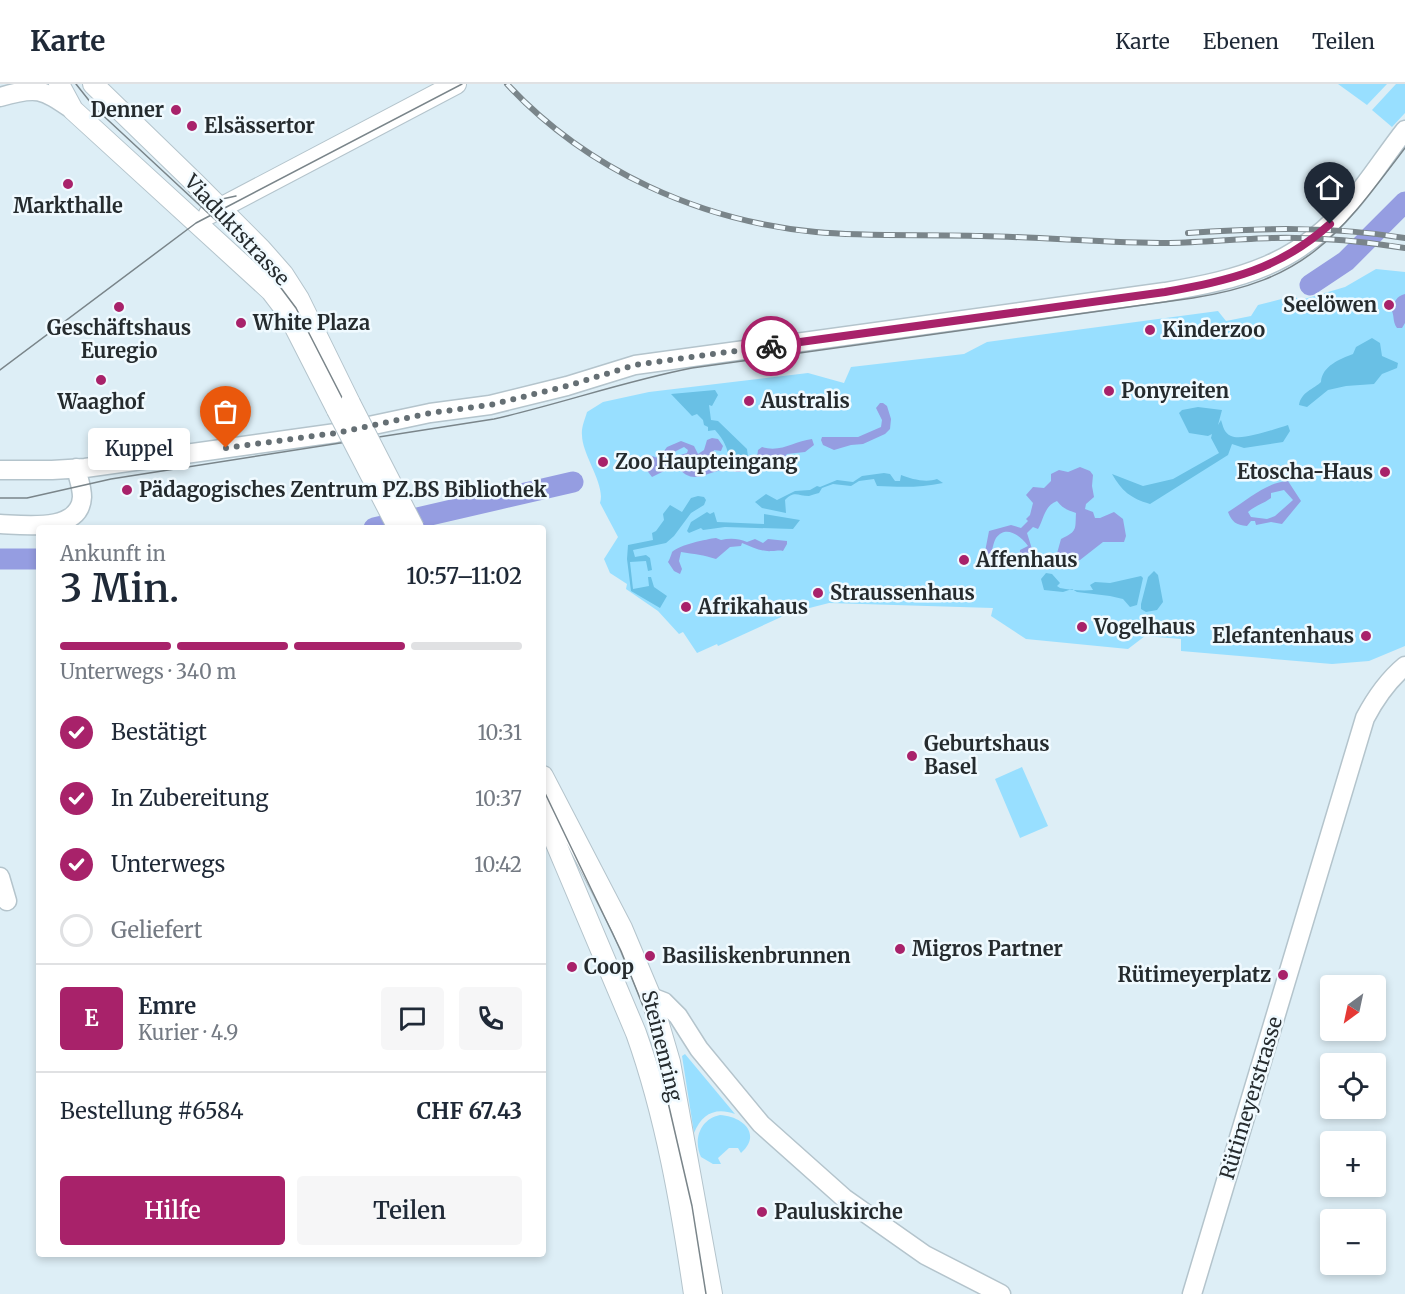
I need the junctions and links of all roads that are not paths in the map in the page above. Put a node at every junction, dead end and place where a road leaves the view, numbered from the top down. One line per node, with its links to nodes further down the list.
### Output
1 (93, 84): 7 (main road, Viaduktstrasse)
2 (456, 84): 7 (main road)
3 (58, 86): 5 (main road, Viaduktstrasse)
4 (0, 97): 5 (main road)
5 (73, 110): 8 (main road, Viaduktstrasse)
6 (1405, 130): 10 (main road)
7 (220, 208): 8 (main road); 9 (main road, Viaduktstrasse)
8 (195, 222): 9 (main road, Viaduktstrasse)
9 (344, 406): 13 (main road, Viaduktstrasse, bridge); 14 (main road, Viaduktstrasse, bridge)
10 (76, 468): 11 (main road); 12 (main road)
11 (0, 470)
12 (0, 524)
13 (397, 525)
14 (412, 525)
15 (1405, 666): 26 (main road, Rütimeyerstrasse)
16 (546, 793): 17 (main road)
17 (550, 816): 20 (main road, Steinenring); 23 (main road, Steinenring)
18 (0, 877): 19 (main road)
19 (0, 895)
20 (651, 997): 21 (main road, Steinenring); 22 (main road)
21 (658, 1024): 22 (main road); 24 (main road, Steinenring)
22 (699, 1049): 25 (main road)
23 (694, 1294)
24 (712, 1294)
25 (1001, 1294)
26 (1192, 1294)

